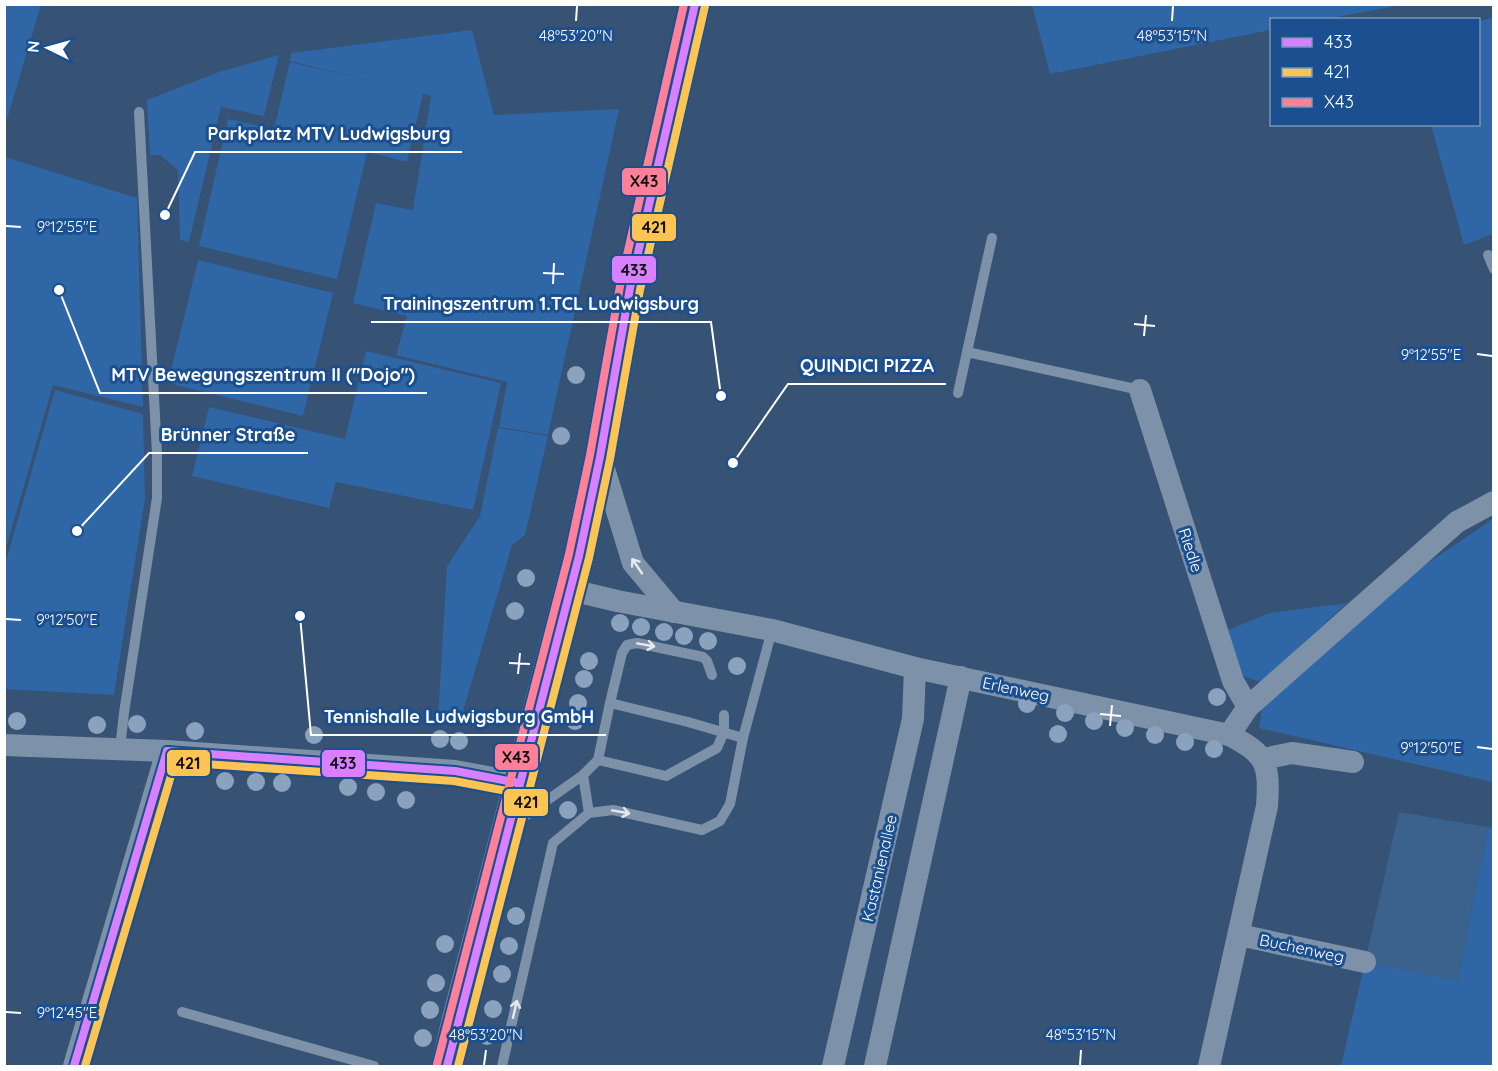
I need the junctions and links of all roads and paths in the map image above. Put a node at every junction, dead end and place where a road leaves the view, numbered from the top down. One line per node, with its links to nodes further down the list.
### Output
1 (695, 4): 9 (main road)
2 (139, 112): 24 (lane)
3 (992, 238): 6 (lane)
4 (1488, 255): 5 (lane)
5 (1494, 269)
6 (967, 352): 7 (lane); 8 (lane)
7 (1140, 390): 18 (street, Riedle)
8 (958, 393)
9 (600, 457): 11 (main road); 12 (street, one-way to 9)
10 (1494, 502): 18 (street)
11 (571, 590): 12 (street, Erlenweg); 30 (main road)
12 (674, 612): 13 (street, Erlenweg)
13 (771, 630): 14 (street, Erlenweg); 22 (lane)
14 (915, 668): 16 (street, Erlenweg); 40 (street, Kastanienallee)
15 (712, 675): 17 (lane, one-way to 15)
16 (960, 677): 21 (street, Erlenweg); 41 (street)
17 (610, 702): 20 (lane); 27 (lane)
18 (1248, 707): 21 (street)
19 (724, 715): 20 (lane)
20 (723, 732): 22 (lane); 27 (lane)
21 (1229, 735): 26 (street, Erlenweg)
22 (743, 738): 31 (lane, one-way to 22)
23 (4, 745): 24 (street)
24 (120, 749): 25 (street)
25 (167, 751): 30 (street); 36 (street)
26 (1263, 759): 28 (street); 33 (street)
27 (598, 760): 29 (lane)
28 (1353, 762)
29 (583, 776): 31 (lane); 32 (lane)
30 (519, 783): 32 (main road)
31 (589, 813): 39 (lane, one-way to 31)
32 (507, 828): 38 (main road)
33 (1239, 935): 34 (street, Buchenweg); 42 (street)
34 (1365, 962)
35 (182, 1012): 37 (lane)
36 (74, 1066)
37 (374, 1066)
38 (447, 1066)
39 (502, 1066)
40 (833, 1066)
41 (875, 1066)
42 (1209, 1066)

